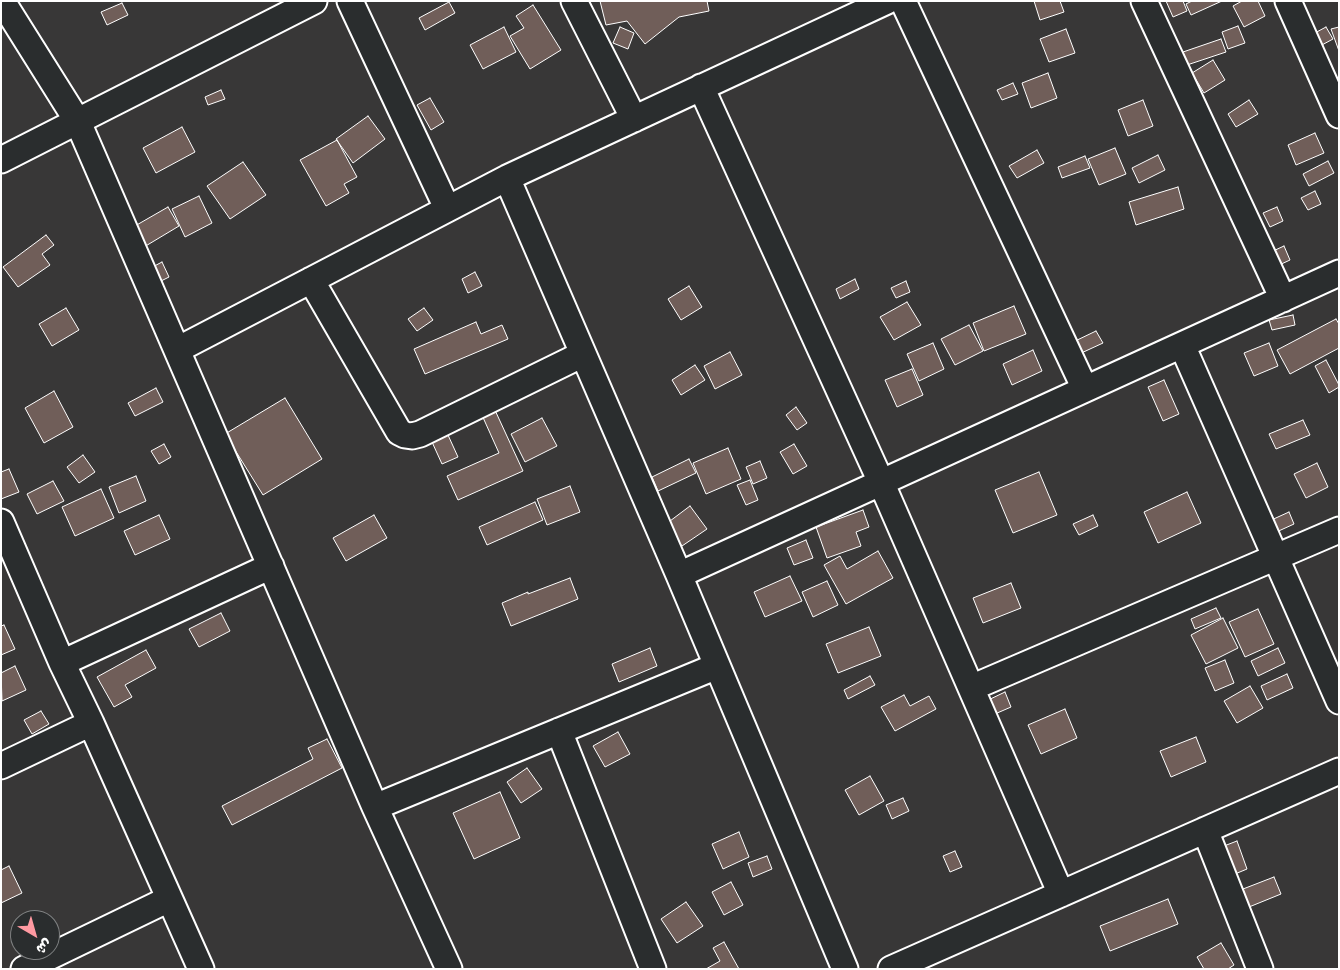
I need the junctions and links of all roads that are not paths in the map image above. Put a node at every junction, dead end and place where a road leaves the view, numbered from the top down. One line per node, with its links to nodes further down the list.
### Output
1 (2, 1): 12 (street)
2 (314, 1): 12 (street)
3 (350, 1): 15 (street)
4 (574, 1): 11 (street)
5 (886, 1): 9 (street)
6 (903, 1): 22 (street)
7 (1144, 1): 18 (street)
8 (1288, 1): 10 (street)
9 (700, 88): 11 (street); 23 (street)
10 (1339, 115)
11 (634, 119): 14 (street)
12 (78, 122): 13 (street); 20 (street)
13 (1, 160)
14 (507, 178): 15 (street); 21 (street)
15 (447, 208): 17 (street)
16 (1339, 273): 18 (street)
17 (311, 280): 20 (street); 21 (street)
18 (1283, 298): 19 (street)
19 (1182, 345): 22 (street); 26 (street)
20 (177, 350): 28 (street)
21 (583, 354): 29 (street)
22 (1085, 389): 23 (street)
23 (881, 482): 29 (street); 32 (street)
24 (1, 522): 27 (street)
25 (1339, 530): 26 (street)
26 (1276, 557): 32 (street); 33 (street)
27 (9, 561): 30 (street)
28 (271, 566): 30 (street); 38 (street)
29 (679, 575): 31 (street)
30 (62, 663): 34 (street)
31 (717, 666): 35 (street); 47 (street)
32 (971, 688): 40 (street)
33 (1339, 701)
34 (91, 723): 36 (street); 41 (street)
35 (559, 731): 38 (street); 46 (street)
36 (1, 766)
37 (1339, 771): 39 (street)
38 (375, 807): 43 (street)
39 (1206, 830): 40 (street); 48 (street)
40 (1061, 894): 42 (street)
41 (170, 899): 44 (street); 45 (street)
42 (899, 967)
43 (445, 968)
44 (24, 969)
45 (201, 969)
46 (653, 969)
47 (845, 969)
48 (1260, 969)

